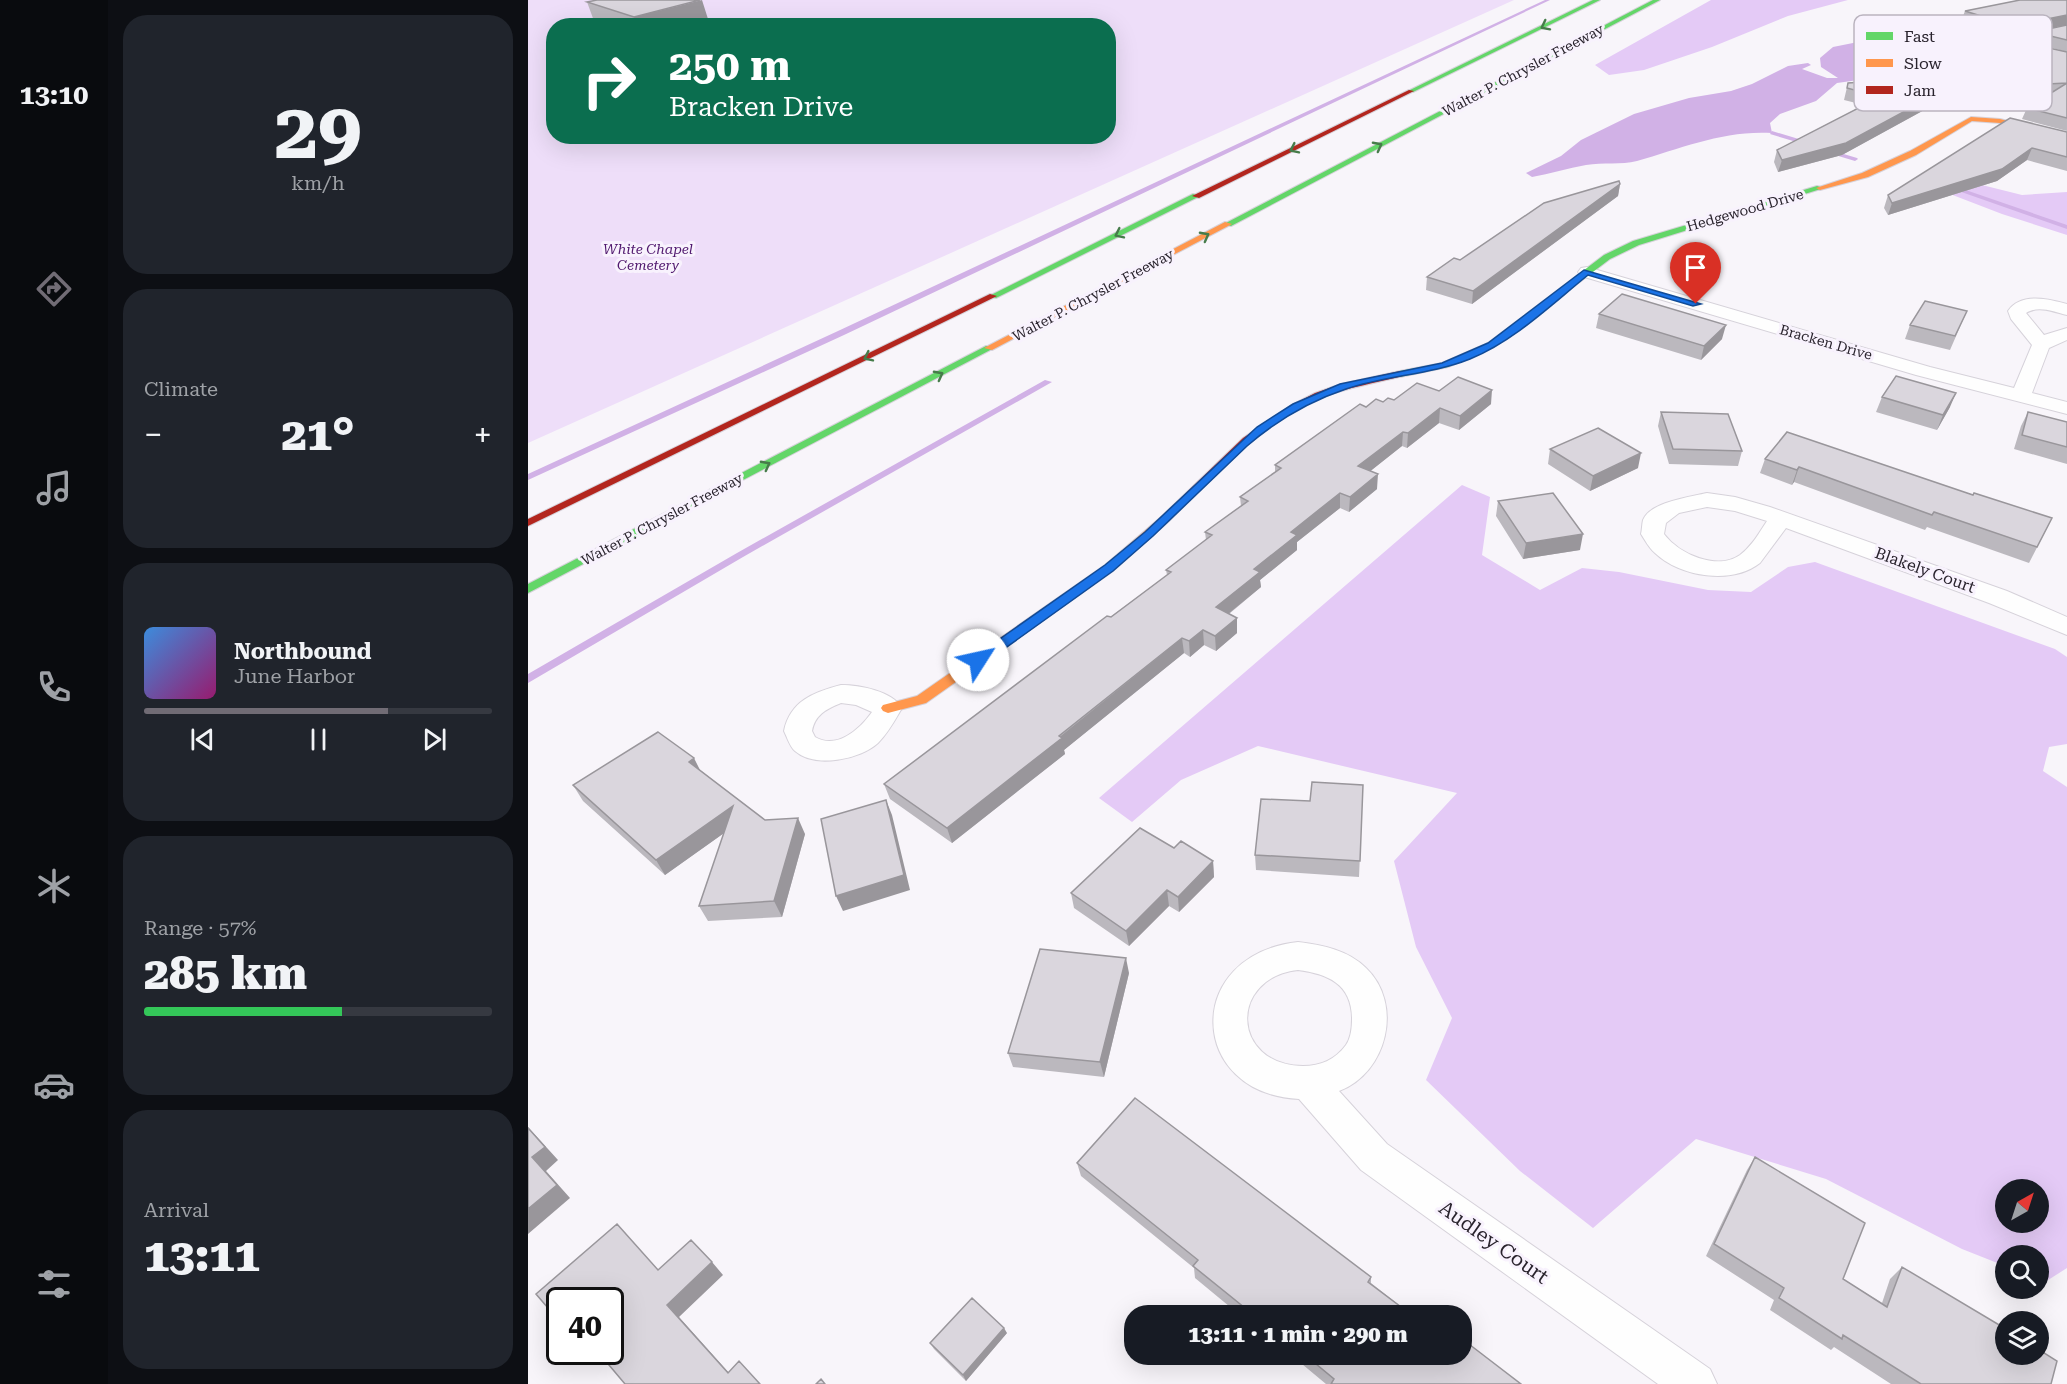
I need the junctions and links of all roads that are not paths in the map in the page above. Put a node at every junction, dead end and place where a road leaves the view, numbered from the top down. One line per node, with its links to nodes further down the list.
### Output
1 (1597, 0): 15 (main road, Walter P. Chrysler Freeway, one-way to 15)
2 (1657, 0): 16 (main road, Walter P. Chrysler Freeway, one-way to 2)
3 (2067, 29): 4 (street)
4 (2052, 32)
5 (2052, 55): 6 (street)
6 (2067, 58)
7 (2067, 138): 8 (main road, Hedgewood Drive)
8 (1587, 272): 12 (street, Bracken Drive); 18 (main road, Hedgewood Drive)
9 (2067, 310): 11 (street)
10 (2067, 334): 11 (street)
11 (2041, 345): 12 (street)
12 (2021, 396): 13 (street, Bracken Drive)
13 (2067, 408)
14 (1780, 518): 14 (street, Blakely Court); 17 (street, Blakely Court)
15 (528, 523)
16 (528, 589)
17 (2067, 627)
18 (888, 708)
19 (1308, 1083): 20 (street, Audley Court)
20 (1695, 1384)

